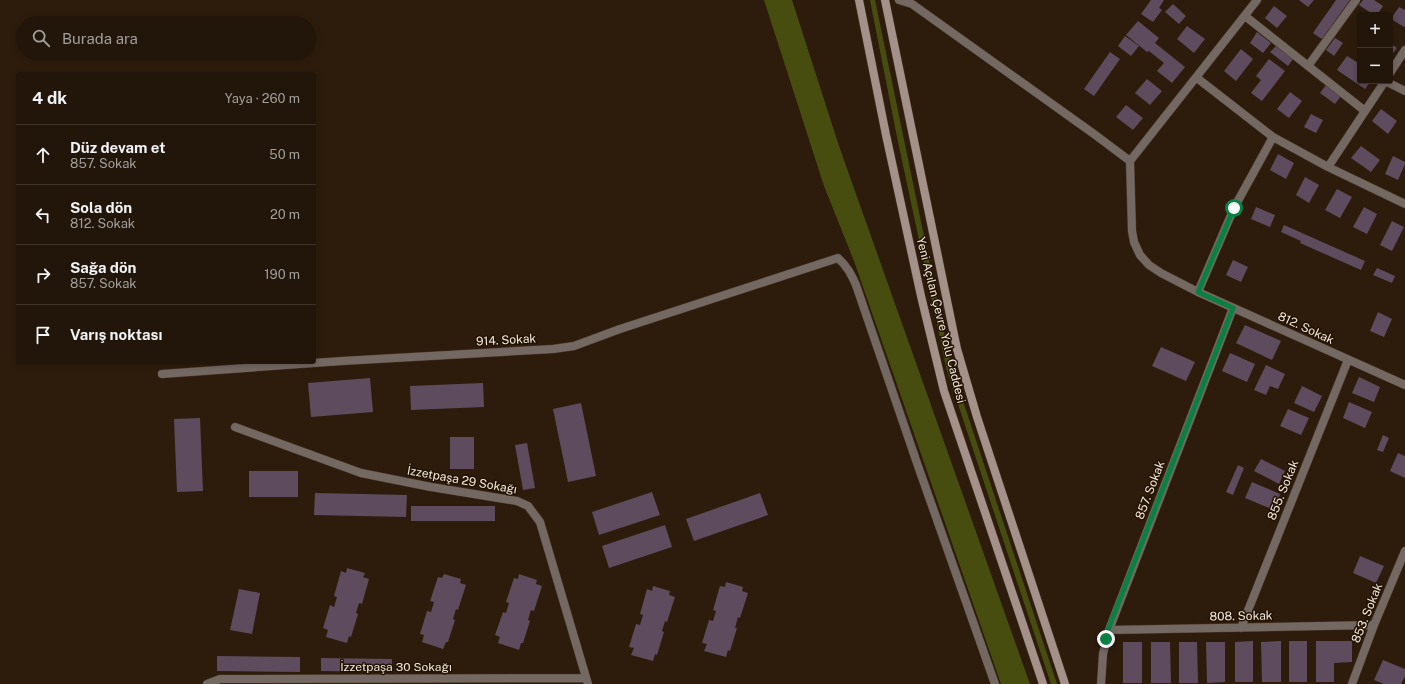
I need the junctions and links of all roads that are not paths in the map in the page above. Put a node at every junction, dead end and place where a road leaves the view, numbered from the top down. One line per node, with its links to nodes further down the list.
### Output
1 (859, 0): 32 (main road, Yeni Açılan Çevre Yolu Caddesi)
2 (885, 0): 33 (main road, Yeni Açılan Çevre Yolu Caddesi)
3 (899, 0): 16 (street)
4 (1257, 0): 6 (street)
5 (1356, 0): 8 (street)
6 (1245, 16): 8 (street); 10 (street)
7 (1405, 50): 9 (street)
8 (1308, 66): 14 (street)
9 (1393, 68)
10 (1196, 78): 15 (street); 16 (street)
11 (1383, 84): 14 (street)
12 (1391, 84): 13 (street)
13 (1405, 91)
14 (1365, 111): 17 (street)
15 (1273, 137): 17 (street); 19 (street)
16 (1130, 161): 19 (street, 812. Sokak)
17 (1328, 167): 18 (street)
18 (1405, 204)
19 (1198, 292): 20 (street, 812. Sokak)
20 (1233, 308): 21 (street, 812. Sokak); 28 (street, 857. Sokak)
21 (1348, 360): 23 (street, 812. Sokak); 27 (street, 855. Sokak)
22 (162, 374): 31 (street, 914. Sokak)
23 (1405, 385)
24 (235, 427): 29 (street, İzzetpaşa 29 Sokağı)
25 (1405, 551): 26 (street, 853. Sokak)
26 (1374, 625): 27 (street, 808. Sokak); 35 (street, 853. Sokak)
27 (1241, 628): 28 (street, 808. Sokak)
28 (1108, 630): 34 (street, 857. Sokak)
29 (587, 681): 30 (street, İzzetpaşa 30 Sokağı)
30 (207, 684)
31 (996, 684)
32 (1043, 684)
33 (1065, 684)
34 (1101, 684)
35 (1352, 684)

